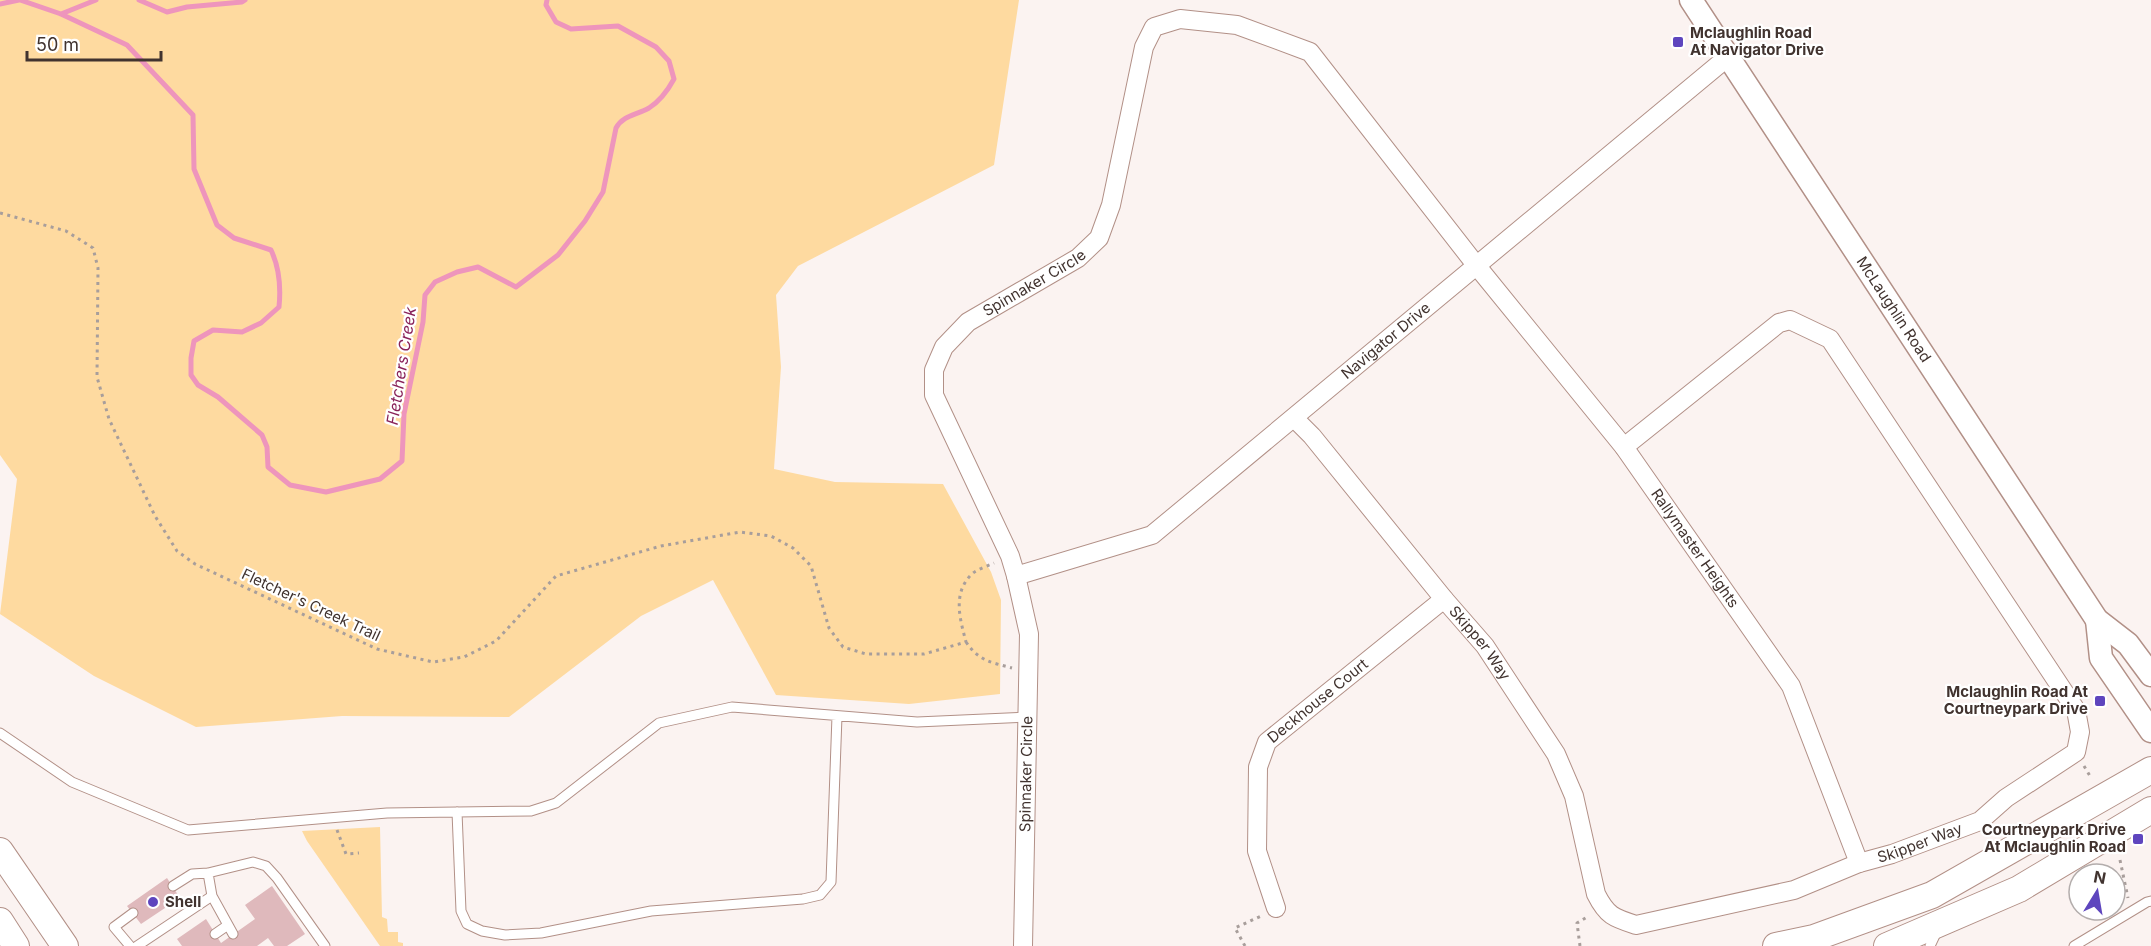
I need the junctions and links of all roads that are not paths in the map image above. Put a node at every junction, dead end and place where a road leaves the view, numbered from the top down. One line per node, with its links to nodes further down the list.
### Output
1 (1691, 0): 2 (street, McLaughlin Road)
2 (1729, 56): 3 (street, Navigator Drive); 8 (street, McLaughlin Road)
3 (1476, 265): 4 (street, Navigator Drive); 5 (street, Rallymaster Heights); 6 (street, Spinnaker Circle)
4 (1294, 418): 6 (street, Navigator Drive); 7 (street, Skipper Way)
5 (1624, 447): 18 (street, Rallymaster Heights); 18 (street, Skipper Way)
6 (1017, 576): 11 (street, Spinnaker Circle)
7 (1444, 599): 18 (street, Skipper Way); 23 (street, Deckhouse Court)
8 (2097, 620): 9 (street, McLaughlin Road); 12 (street, McLaughlin Road)
9 (2151, 675)
10 (837, 716): 11 (lane); 16 (lane); 16 (lane)
11 (1028, 717): 35 (street, Spinnaker Circle)
12 (2151, 731)
13 (0, 733): 16 (lane)
14 (2151, 770): 36 (main road)
15 (2151, 810): 26 (main road)
16 (457, 812)
17 (0, 851): 31 (main road)
18 (1859, 863)
19 (208, 873): 20 (lane); 21 (lane); 34 (lane)
20 (173, 886)
21 (212, 896): 27 (lane); 33 (lane)
22 (2151, 901): 39 (lane)
23 (1276, 908)
24 (133, 914): 32 (lane)
25 (0, 921): 30 (main road)
26 (1940, 923): 37 (main road); 38 (lane)
27 (228, 925): 28 (lane); 29 (lane)
28 (215, 934)
29 (233, 934)
30 (16, 946)
31 (65, 946)
32 (130, 946)
33 (137, 946)
34 (325, 946)
35 (1023, 946)
36 (1776, 946)
37 (1887, 946)
38 (1930, 946)
39 (2073, 946)

